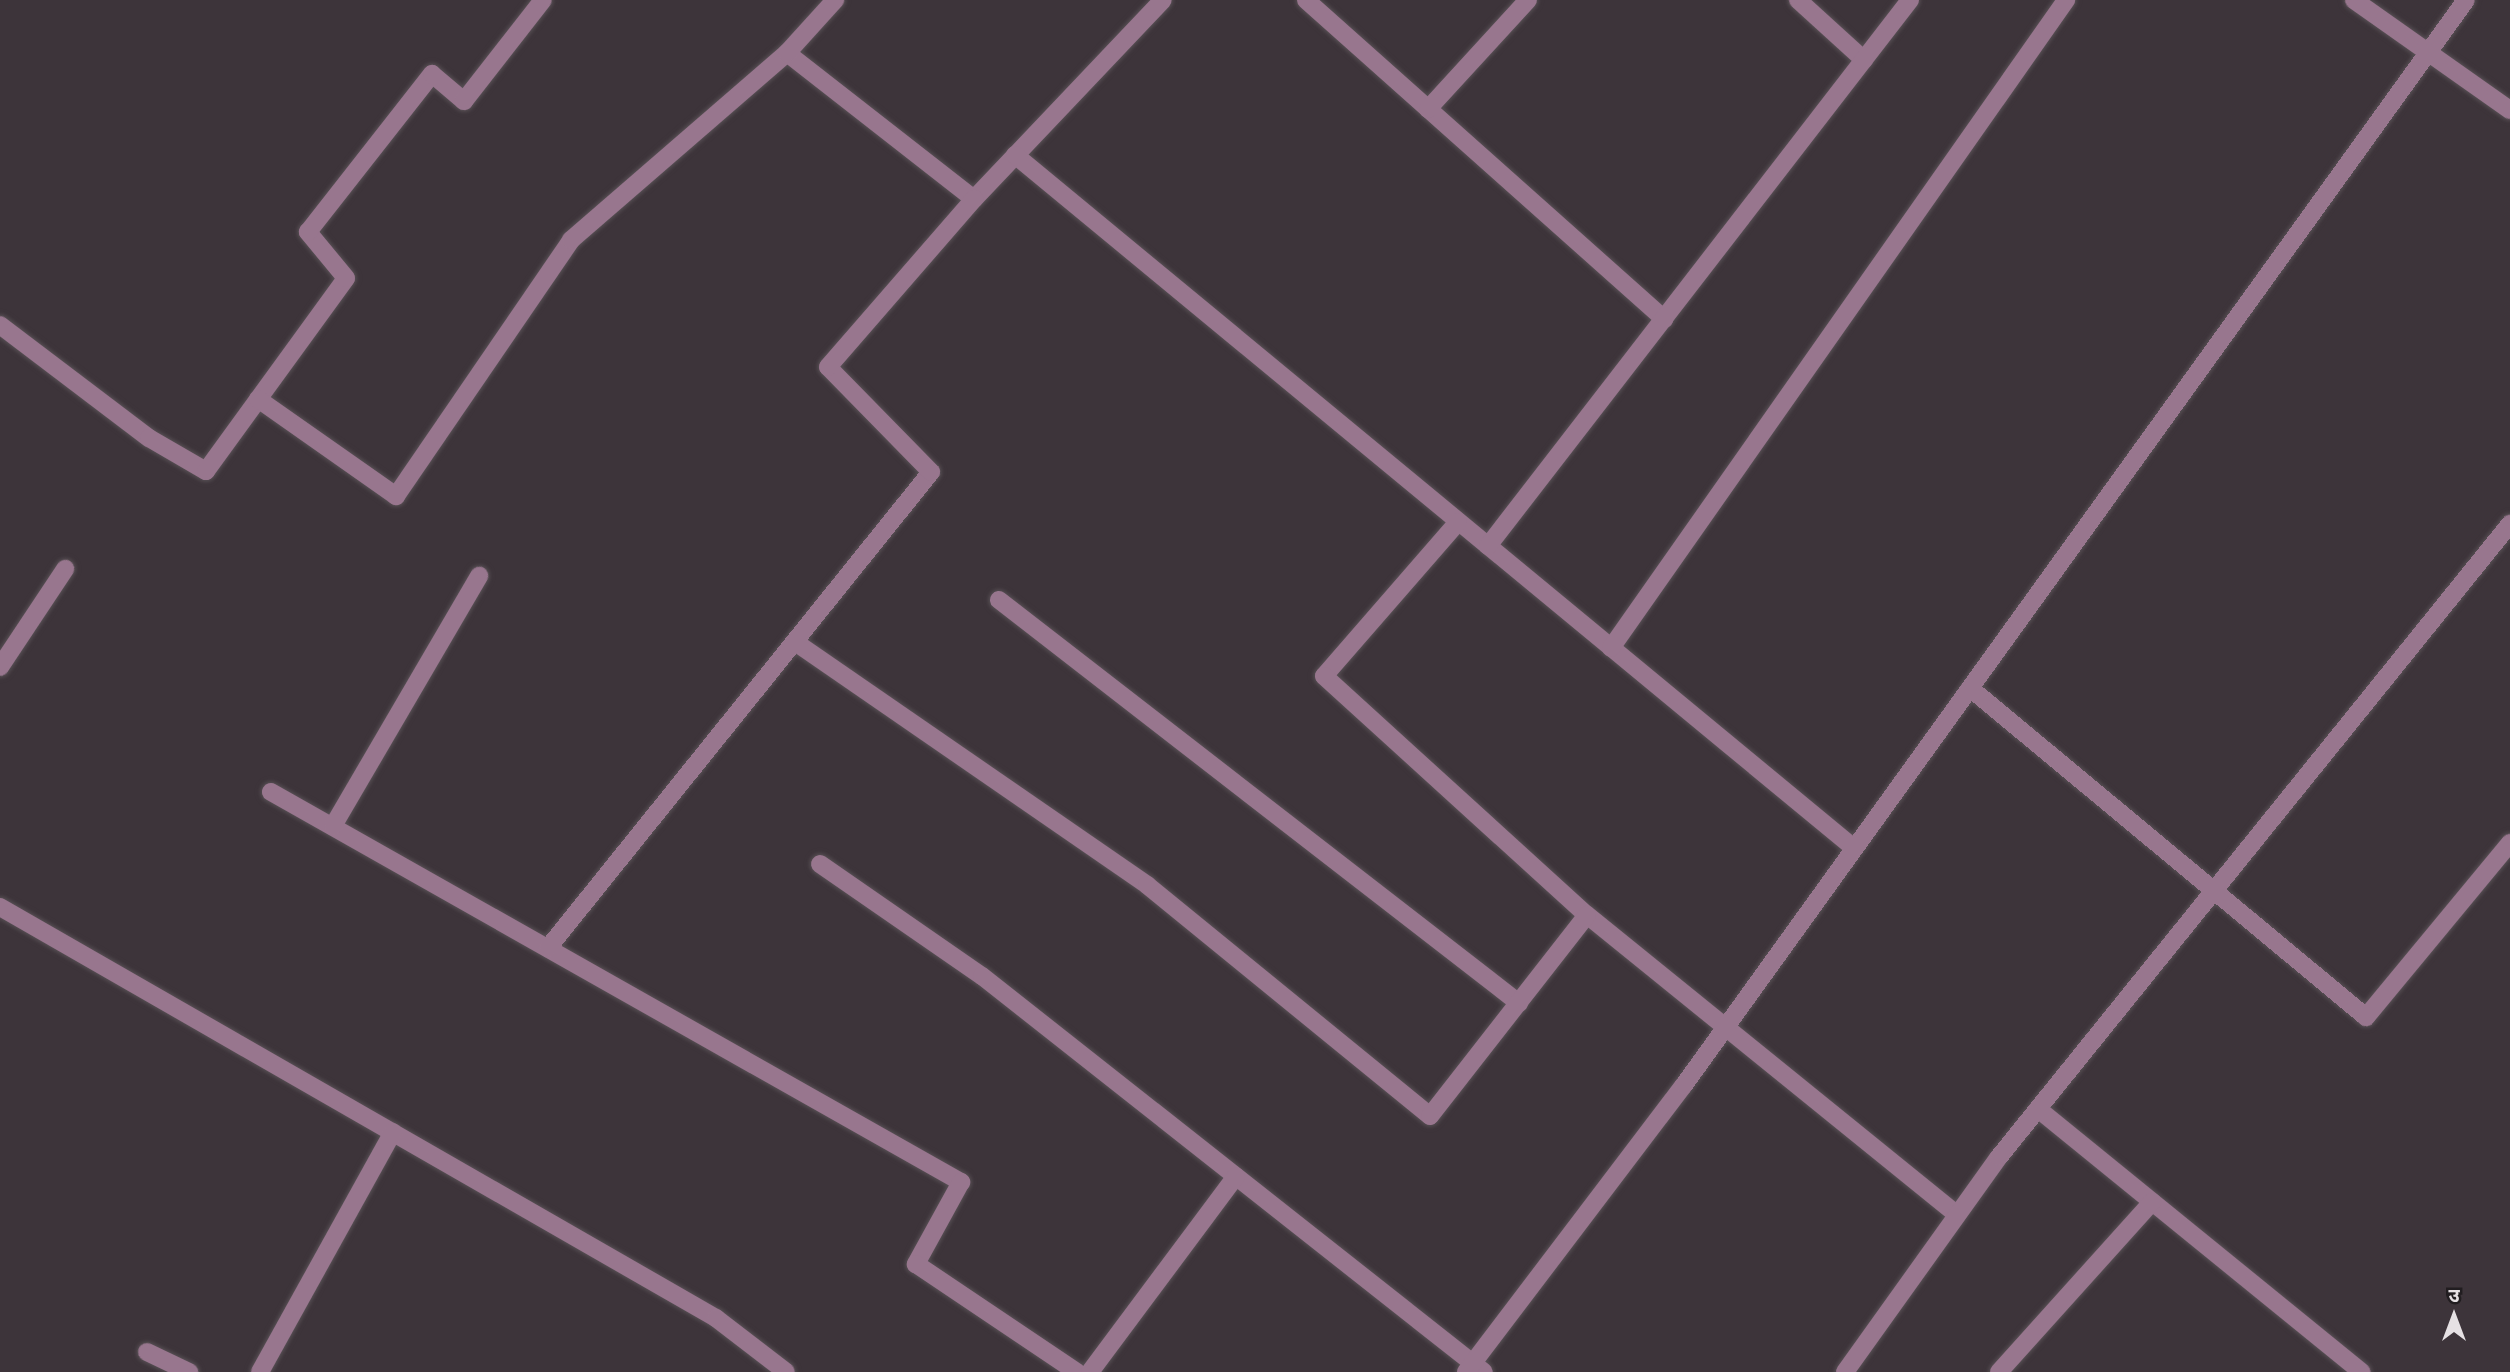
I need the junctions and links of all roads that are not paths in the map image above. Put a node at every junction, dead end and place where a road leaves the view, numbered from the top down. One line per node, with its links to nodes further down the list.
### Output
1 (543, 0): 20 (street)
2 (835, 0): 11 (street)
3 (1163, 0): 16 (street)
4 (1306, 0): 14 (street)
5 (1528, 0): 14 (street)
6 (1798, 0): 13 (street)
7 (1910, 0): 13 (street)
8 (2066, 0): 28 (street)
9 (2354, 0): 12 (street)
10 (2466, 0): 12 (street)
11 (787, 53): 17 (street); 20 (street)
12 (2427, 54): 15 (street); 30 (street)
13 (1864, 60): 18 (street)
14 (1428, 109): 18 (street)
15 (2510, 110)
16 (1014, 155): 17 (street); 21 (street)
17 (974, 199): 27 (street)
18 (1664, 319): 23 (street)
19 (0, 325): 20 (street)
20 (258, 399)
21 (1458, 522): 23 (street); 38 (street)
22 (2510, 524): 36 (street)
23 (1488, 546): 28 (street)
24 (65, 569): 29 (street)
25 (479, 576): 32 (street)
26 (999, 600): 40 (street)
27 (795, 642): 39 (street); 40 (street)
28 (1611, 648): 34 (street)
29 (0, 667)
30 (1970, 688): 34 (street); 36 (street)
31 (271, 792): 32 (street)
32 (333, 827): 39 (street)
33 (2510, 843): 36 (street)
34 (1854, 848): 41 (street)
35 (820, 864): 44 (street)
36 (2216, 891): 42 (street)
37 (0, 907): 43 (street)
38 (1587, 915): 40 (street); 41 (street)
39 (548, 948): 52 (street)
40 (1518, 1003)
41 (1727, 1025): 46 (street); 48 (street)
42 (2038, 1109): 45 (street); 46 (street)
43 (393, 1132): 50 (street); 51 (street)
44 (1236, 1176): 48 (street); 53 (street)
45 (2152, 1202): 55 (street); 56 (street)
46 (1958, 1215): 54 (street)
47 (147, 1353): 49 (street)
48 (1474, 1369)
49 (189, 1372)
50 (260, 1372)
51 (786, 1372)
52 (1077, 1372)
53 (1090, 1372)
54 (1846, 1372)
55 (1999, 1372)
56 (2362, 1372)

